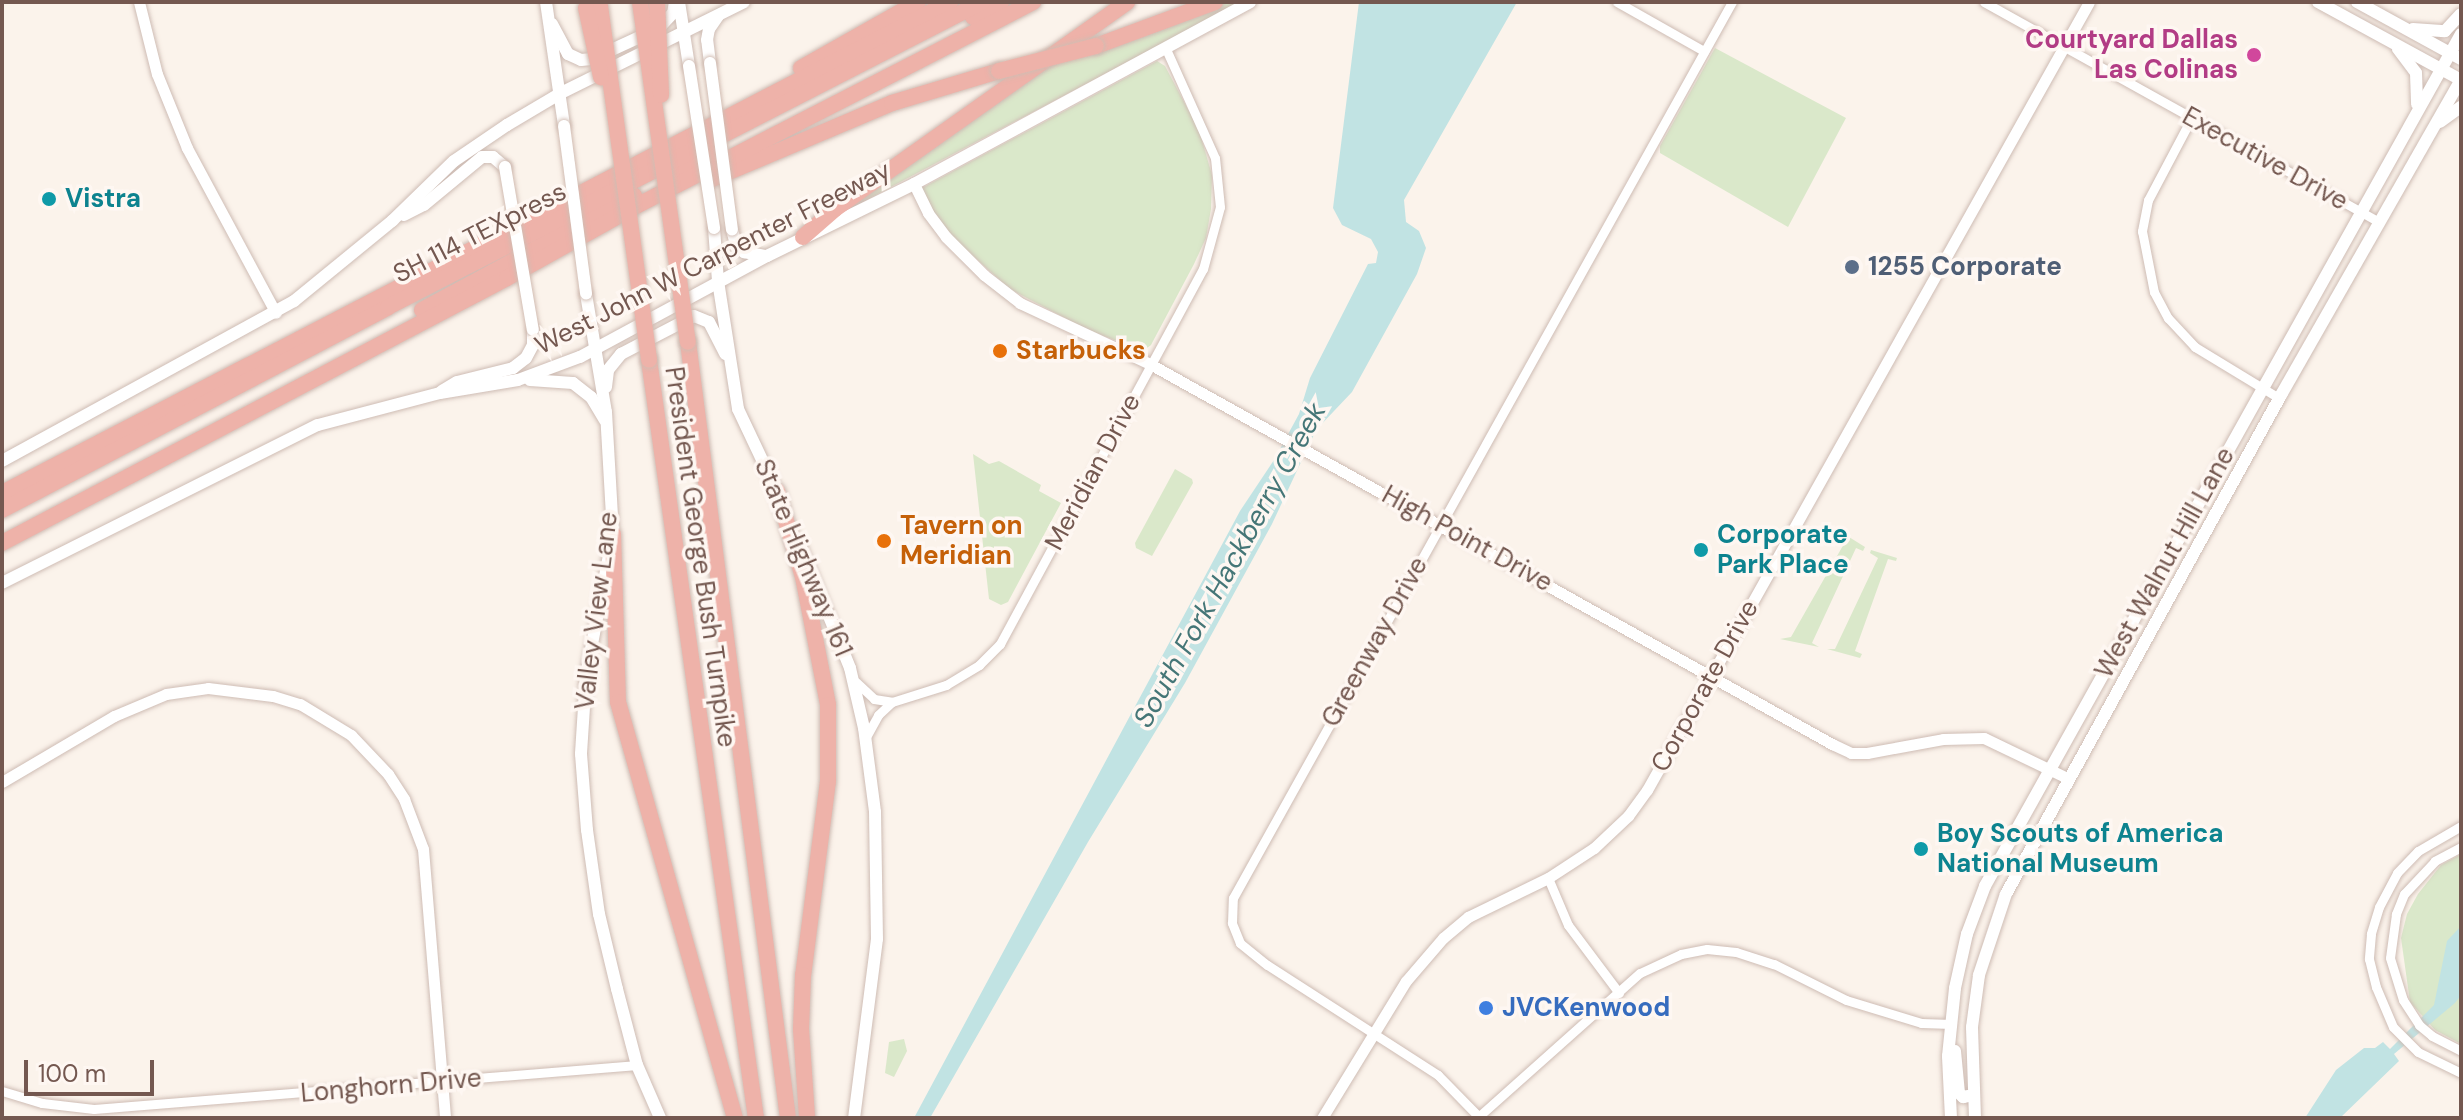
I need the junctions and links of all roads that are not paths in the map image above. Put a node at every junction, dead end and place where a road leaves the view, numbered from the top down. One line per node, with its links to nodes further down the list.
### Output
1 (139, 2): 50 (street)
2 (546, 2): 24 (main road, Valley View Lane)
3 (640, 2): 41 (highway, President George Bush Turnpike, bridge)
4 (657, 2): 41 (highway, bridge)
5 (677, 2): 24 (main road); 26 (main road, State Highway 161)
6 (744, 2): 22 (main road)
7 (918, 2): 38 (highway)
8 (950, 2): 38 (highway)
9 (982, 2): 63 (highway, SH 114 TEXpress)
10 (1001, 2): 55 (highway, SH 114 TEXpress)
11 (1033, 2): 43 (highway)
12 (1127, 2): 47 (highway)
13 (1215, 2): 43 (highway, bridge)
14 (1250, 2): 30 (main road, West John W Carpenter Freeway)
15 (1617, 2): 31 (street)
16 (1732, 2): 31 (street, Greenway Drive)
17 (1984, 2): 29 (street, Executive Drive)
18 (2089, 2): 29 (street, Corporate Drive)
19 (2318, 2): 28 (main road)
20 (2357, 2): 25 (main road)
21 (592, 5): 91 (highway, President George Bush Turnpike, bridge)
22 (719, 14): 26 (main road); 48 (main road, bridge)
23 (2461, 14): 25 (main road)
24 (552, 24): 35 (main road, Valley View Lane)
25 (2401, 26): 32 (main road)
26 (684, 30): 35 (main road); 49 (main road, State Highway 161, bridge)
27 (2461, 34): 32 (main road, West Walnut Hill Lane)
28 (2393, 43): 33 (main road); 37 (main road)
29 (2065, 46): 39 (street, Executive Drive); 68 (street, Corporate Drive)
30 (1166, 49): 42 (main road, West John W Carpenter Freeway); 53 (street, Meridian Drive)
31 (1704, 51): 64 (street, Greenway Drive)
32 (2456, 56): 33 (main road, West Walnut Hill Lane)
33 (2441, 70): 34 (main road); 37 (main road, West Walnut Hill Lane)
34 (2461, 80): 40 (main road, West Walnut Hill Lane)
35 (561, 93): 45 (main road); 51 (main road, Valley View Lane, bridge)
36 (2461, 107): 40 (main road)
37 (2417, 109): 44 (main road, West Walnut Hill Lane)
38 (738, 113): 62 (highway)
39 (2192, 117): 44 (street, Executive Drive); 56 (street)
40 (2430, 133): 46 (main road, West Walnut Hill Lane)
41 (661, 156): 92 (highway, President George Bush Turnpike, bridge)
42 (914, 184): 47 (main road, West John W Carpenter Freeway); 53 (street, High Point Drive)
43 (642, 203): 55 (highway)
44 (2362, 213): 46 (street, Executive Drive); 56 (main road, West Walnut Hill Lane)
45 (392, 221): 50 (main road); 57 (main road, bridge)
46 (2379, 222): 58 (main road, West Walnut Hill Lane)
47 (803, 237): 48 (main road, West John W Carpenter Freeway)
48 (767, 256): 49 (main road, West John W Carpenter Freeway)
49 (718, 281): 51 (main road, West John W Carpenter Freeway); 52 (main road, State Highway 161)
50 (276, 313): 60 (main road)
51 (595, 349): 54 (main road, West John W Carpenter Freeway); 59 (main road, Valley View Lane)
52 (730, 364): 59 (main road); 61 (main road, State Highway 161)
53 (1150, 364): 64 (street, High Point Drive); 70 (street, Meridian Drive)
54 (518, 380): 57 (main road, West John W Carpenter Freeway); 59 (main road)
55 (306, 381): 66 (highway)
56 (2263, 390): 58 (street); 72 (main road, West Walnut Hill Lane)
57 (440, 393): 67 (main road, West John W Carpenter Freeway)
58 (2279, 398): 73 (main road, West Walnut Hill Lane)
59 (607, 418): 65 (main road, Valley View Lane)
60 (2, 461)
61 (777, 491): 69 (main road, State Highway 161); 93 (highway)
62 (2, 493)
63 (2, 509)
64 (1439, 524): 68 (street, High Point Drive); 80 (street, Greenway Drive)
65 (613, 534): 82 (main road, Valley View Lane); 90 (highway)
66 (2, 543)
67 (2, 583)
68 (1711, 676): 72 (street, High Point Drive); 77 (street, Corporate Drive)
69 (852, 677): 70 (street); 71 (main road, State Highway 161)
70 (892, 702): 71 (street)
71 (865, 739): 94 (main road, State Highway 161)
72 (2049, 769): 73 (street, High Point Drive); 79 (main road, West Walnut Hill Lane)
73 (2067, 778): 86 (main road, West Walnut Hill Lane)
74 (2, 782): 84 (street)
75 (2461, 826): 83 (street)
76 (2461, 847): 81 (street)
77 (1548, 878): 78 (street); 80 (street, Corporate Drive)
78 (1619, 993): 79 (street); 87 (street)
79 (1952, 1024): 86 (main road); 96 (main road, West Walnut Hill Lane)
80 (1375, 1032): 87 (street, Greenway Drive); 95 (street, Corporate Drive)
81 (2461, 1051)
82 (637, 1065): 84 (street, Longhorn Drive); 89 (main road, Valley View Lane)
83 (2461, 1073)
84 (443, 1082): 85 (street, Longhorn Drive); 88 (street)
85 (2, 1091)
86 (1973, 1095): 97 (main road, West Walnut Hill Lane)
87 (1478, 1117)
88 (445, 1118)
89 (660, 1118)
90 (735, 1118)
91 (756, 1118)
92 (788, 1118)
93 (807, 1118)
94 (854, 1118)
95 (1322, 1118)
96 (1951, 1118)
97 (1975, 1118)

